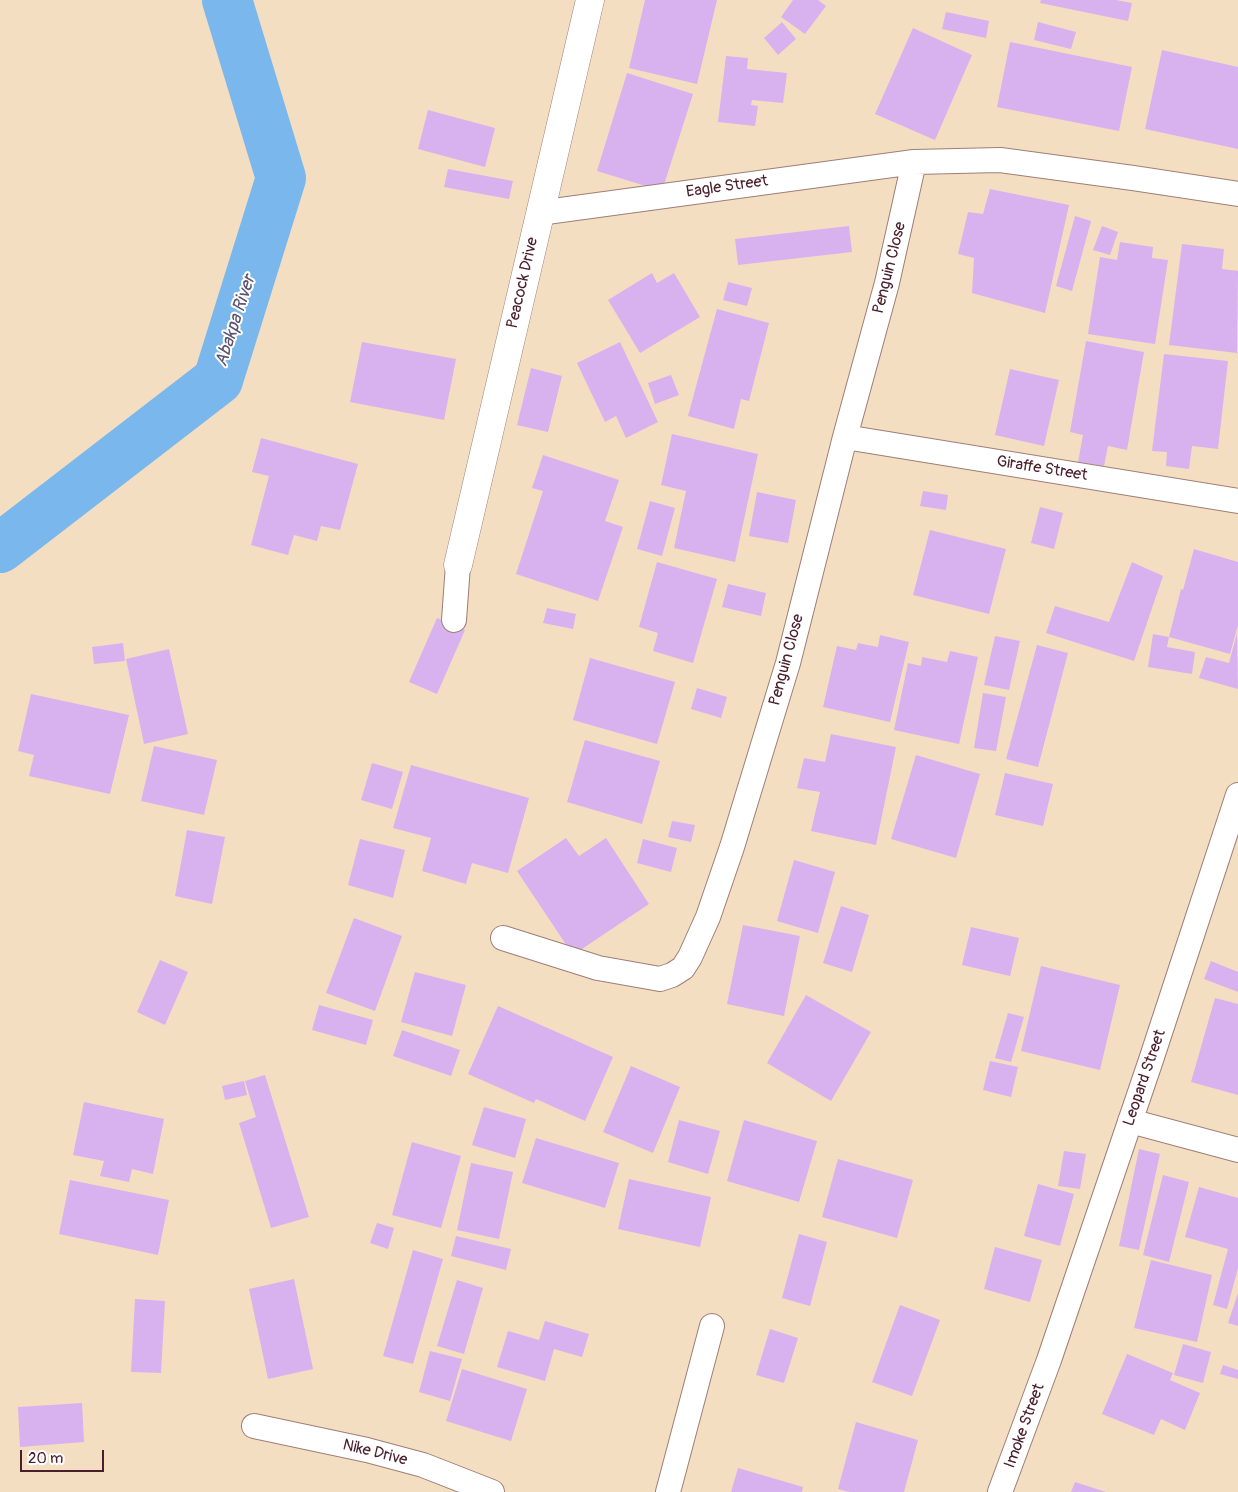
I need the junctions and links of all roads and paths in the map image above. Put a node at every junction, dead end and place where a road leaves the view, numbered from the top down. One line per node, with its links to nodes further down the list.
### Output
1 (590, 0): 4 (street, Peacock Drive)
2 (914, 162): 3 (street, Eagle Street); 4 (street, Eagle Street); 5 (street, Penguin Close)
3 (1238, 194)
4 (539, 212): 7 (street, Peacock Drive)
5 (845, 437): 6 (street, Giraffe Street); 10 (street, Penguin Close)
6 (1238, 501)
7 (458, 566): 8 (street)
8 (454, 620)
9 (1238, 795): 11 (street, Leopard Street)
10 (503, 938)
11 (1130, 1121): 12 (street); 14 (street, Leopard Street)
12 (1238, 1150)
13 (712, 1326): 17 (street)
14 (1049, 1360): 18 (street, Imoke Street)
15 (254, 1426): 16 (street, Nike Drive)
16 (492, 1492)
17 (668, 1492)
18 (1000, 1492)

